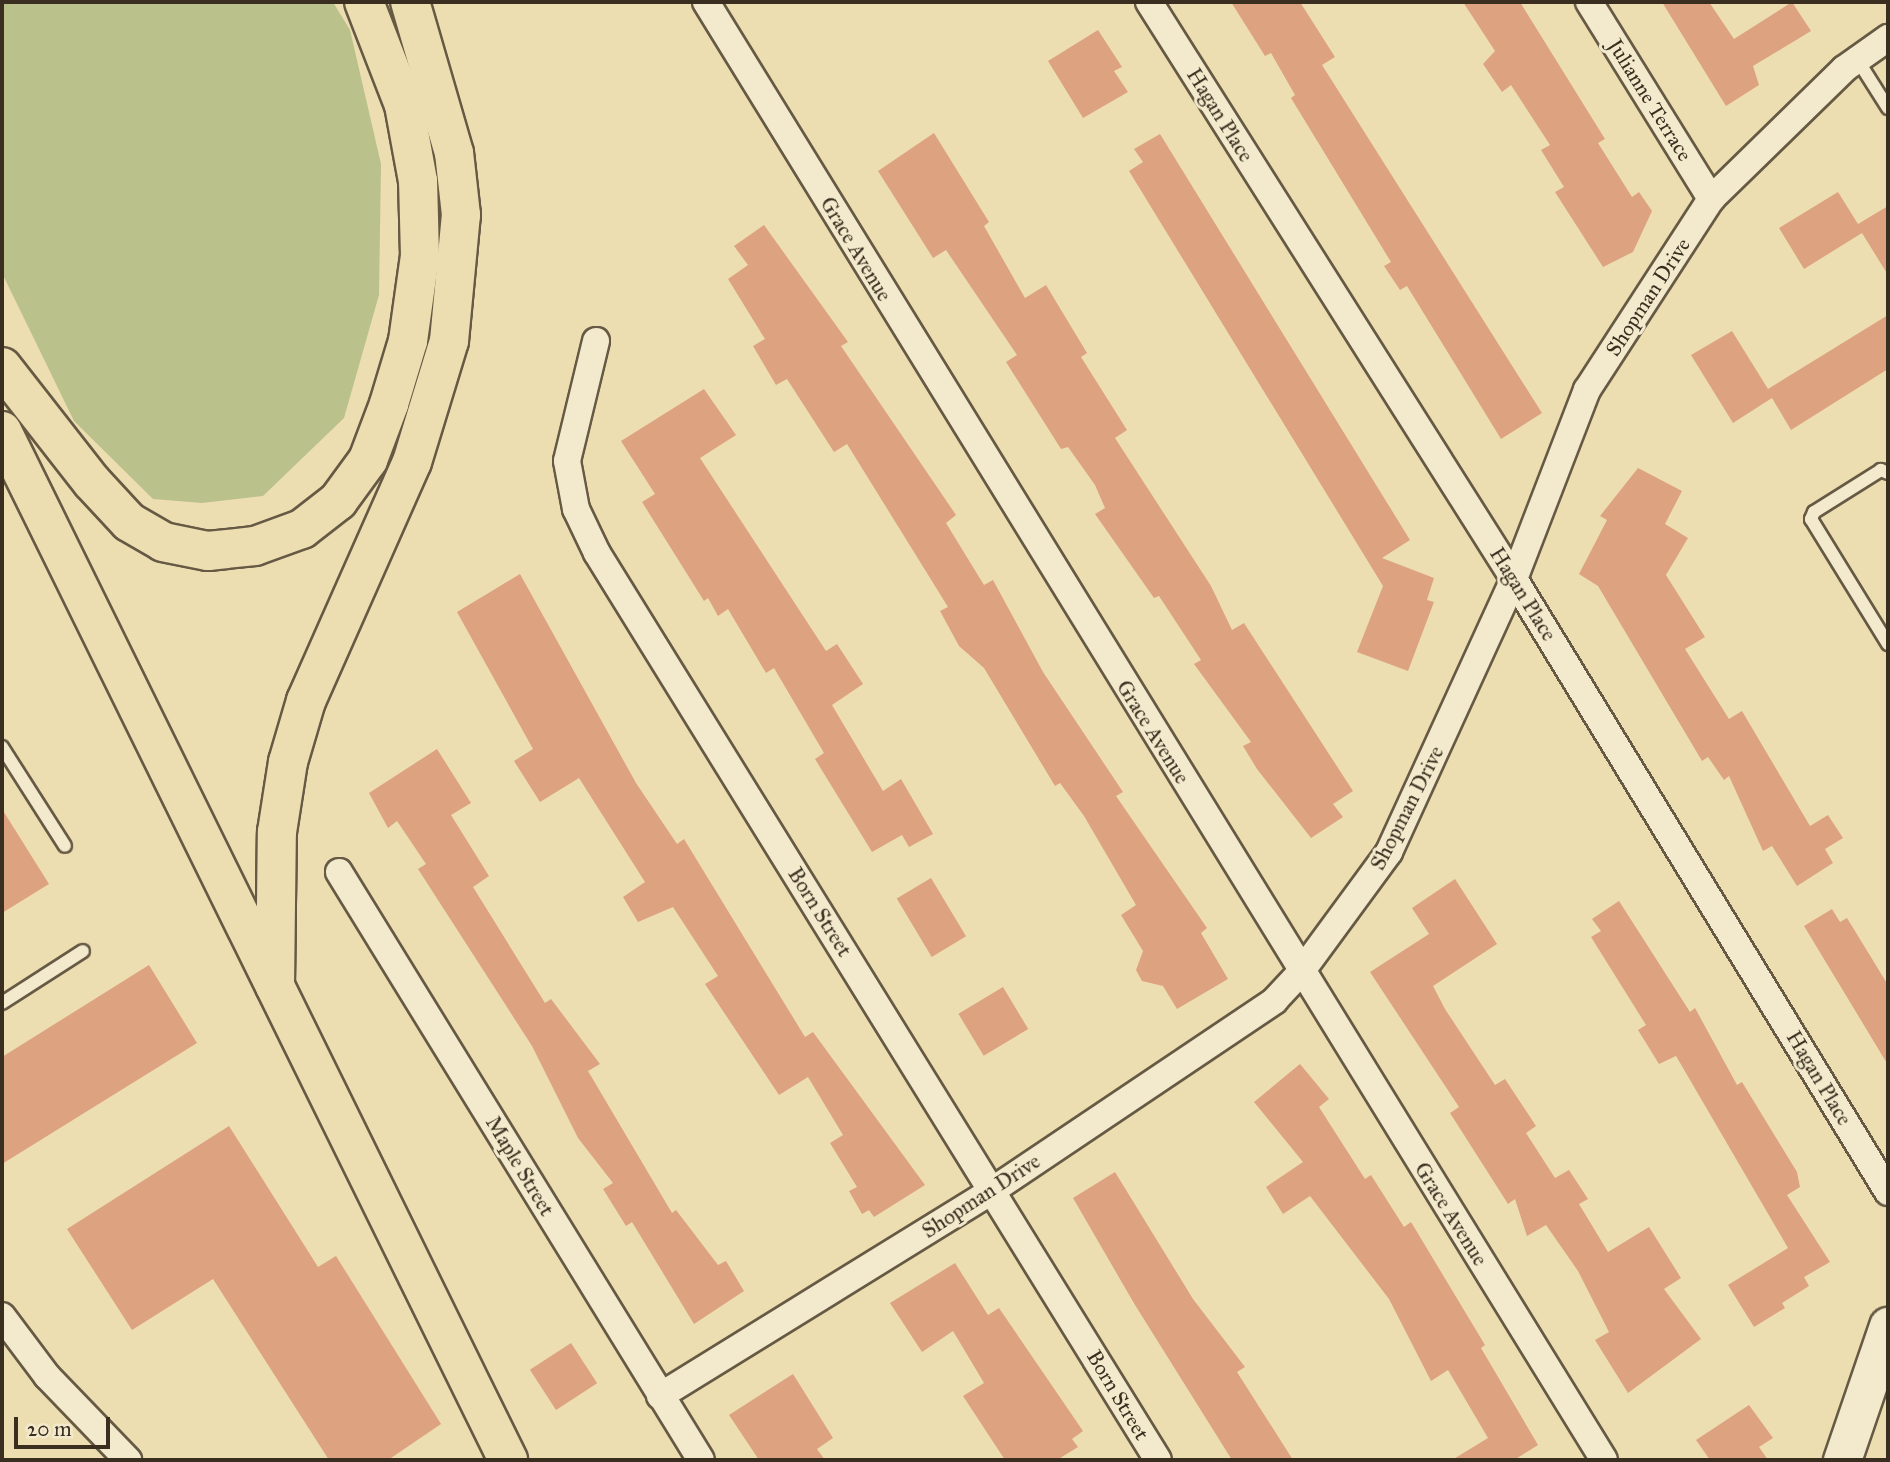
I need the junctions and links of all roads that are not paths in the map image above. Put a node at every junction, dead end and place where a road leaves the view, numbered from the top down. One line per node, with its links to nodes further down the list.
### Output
1 (363, 2): 11 (highway)
2 (410, 2): 21 (highway)
3 (706, 2): 20 (street, Grace Avenue)
4 (1149, 2): 14 (street, Hagan Place)
5 (1589, 2): 9 (street, Julianne Terrace)
6 (1888, 38): 7 (street, Shopman Drive)
7 (1857, 59): 8 (lane); 9 (street, Shopman Drive)
8 (1888, 108)
9 (1711, 199): 14 (street, Shopman Drive)
10 (596, 341): 23 (street, Born Street)
11 (2, 367)
12 (2, 431): 21 (highway)
13 (1888, 473): 15 (lane)
14 (1514, 579): 20 (street, Shopman Drive); 24 (street, Hagan Place)
15 (1888, 645)
16 (2, 747): 17 (lane)
17 (65, 846)
18 (339, 872): 28 (street, Maple Street)
19 (83, 951): 22 (lane)
20 (1301, 972): 23 (street, Shopman Drive); 33 (street, Grace Avenue)
21 (275, 991): 30 (highway)
22 (2, 1003)
23 (993, 1190): 28 (street, Shopman Drive); 32 (street, Born Street)
24 (1888, 1192)
25 (2, 1316): 29 (street)
26 (1888, 1326): 27 (street)
27 (1883, 1370): 34 (street)
28 (660, 1395): 31 (street, Maple Street)
29 (128, 1460)
30 (508, 1460)
31 (701, 1460)
32 (1158, 1460)
33 (1604, 1460)
34 (1842, 1460)

